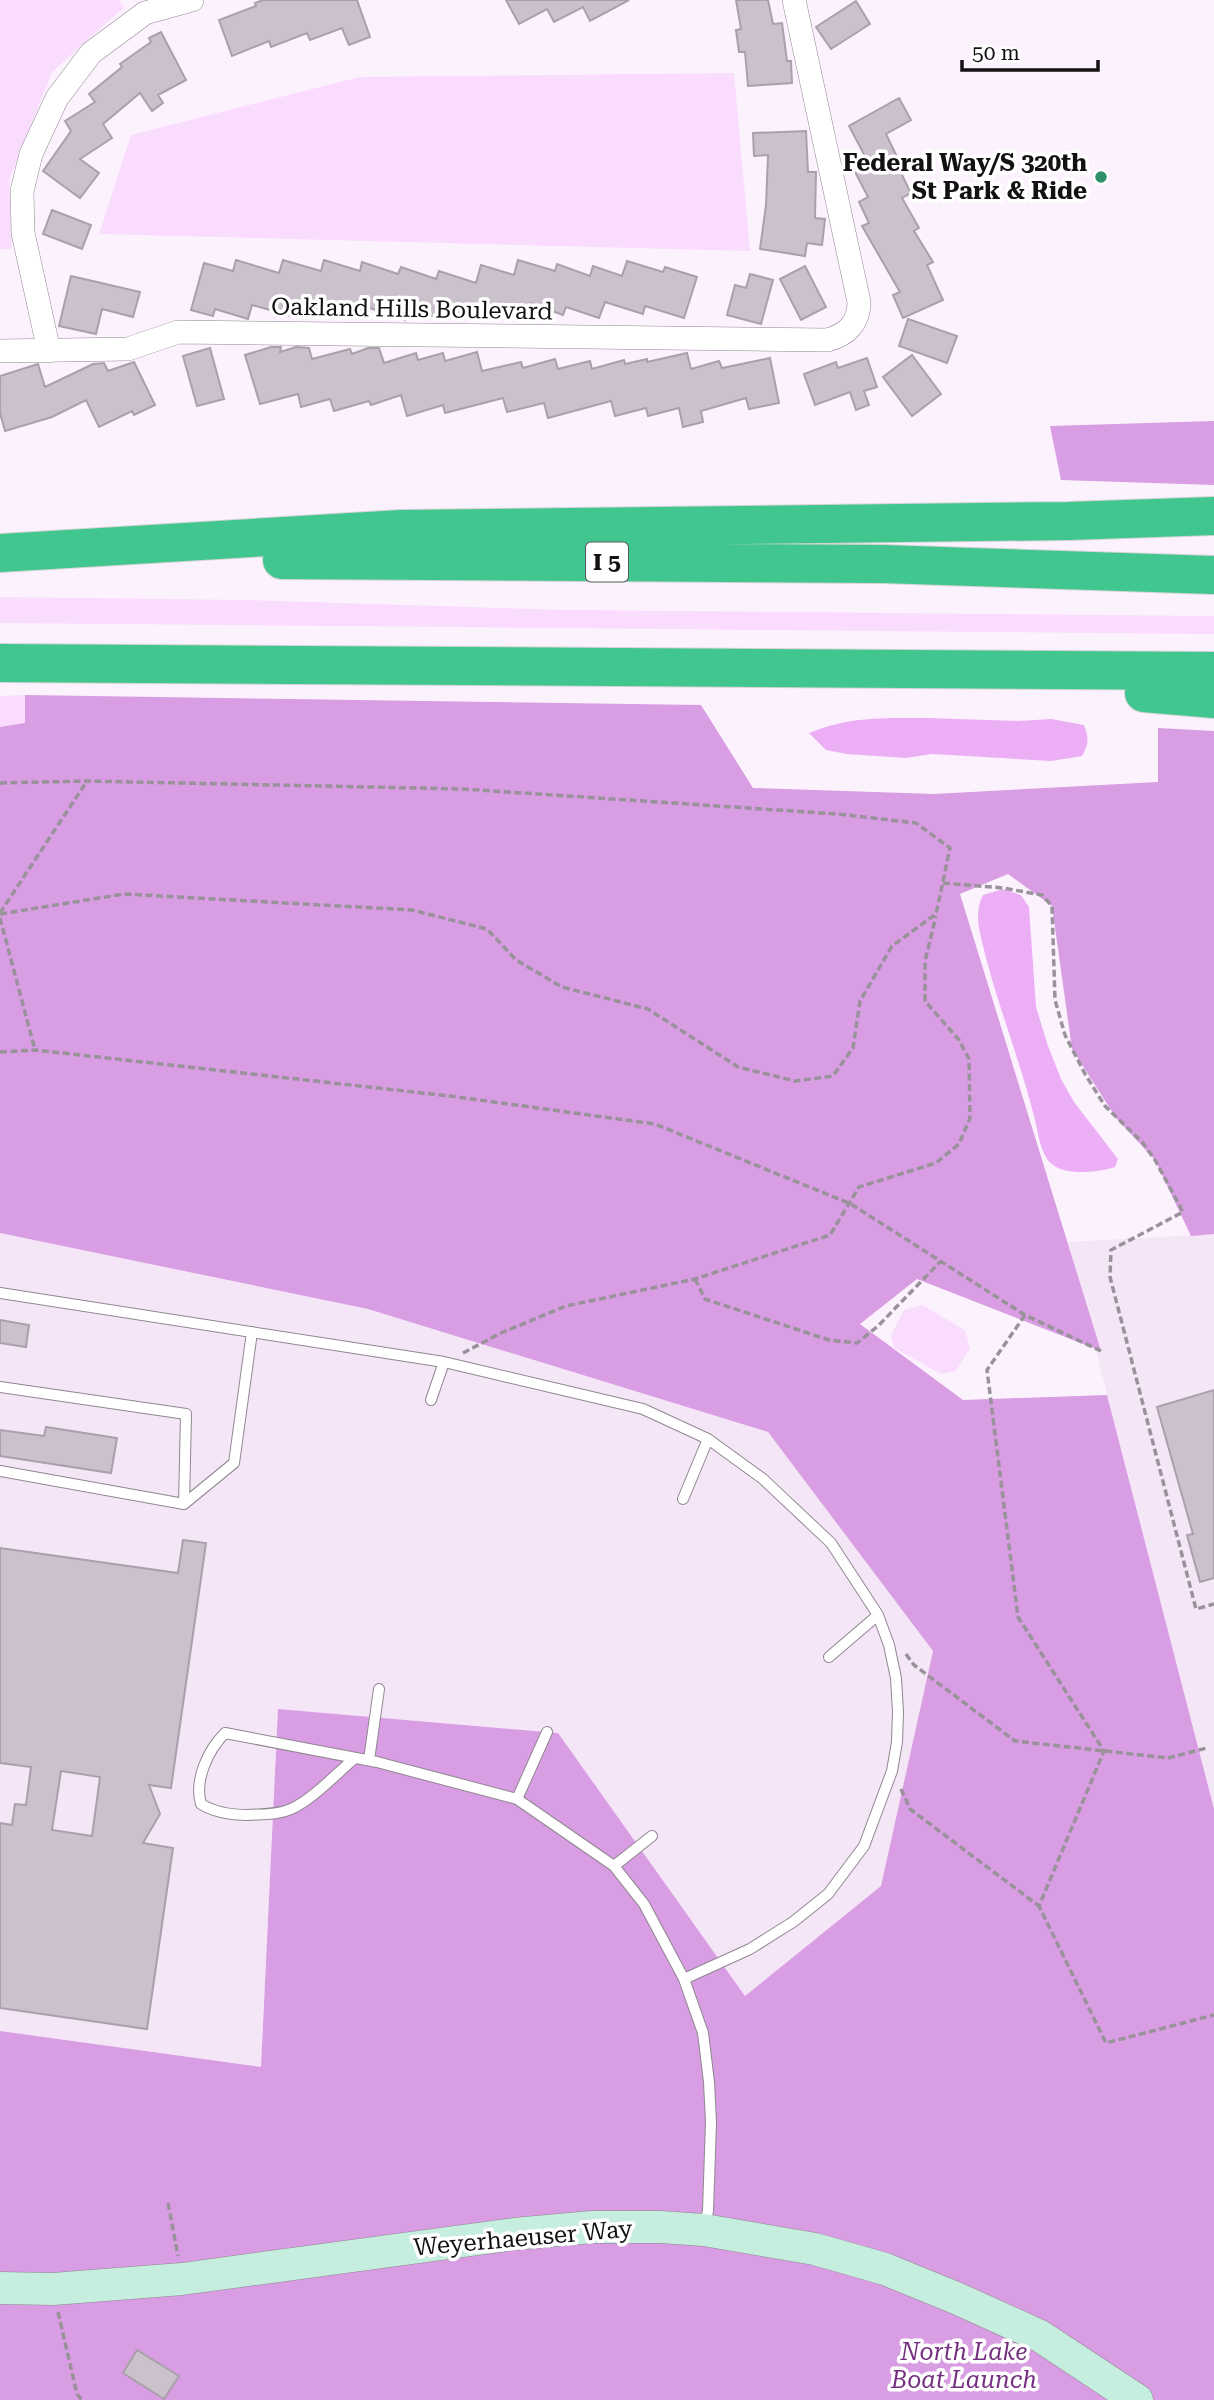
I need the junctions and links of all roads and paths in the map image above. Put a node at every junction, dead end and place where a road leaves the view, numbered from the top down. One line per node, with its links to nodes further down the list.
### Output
1 (192, 0): 3 (street)
2 (794, 0): 5 (street, Oakland Hills Boulevard)
3 (141, 7): 5 (street)
4 (0, 351): 5 (street, Oakland Hills Boulevard)
5 (49, 351)
6 (1214, 516): 7 (highway)
7 (0, 555): 8 (highway, I 5)
8 (1214, 575)
9 (0, 663): 10 (highway)
10 (894, 670): 11 (highway); 12 (highway)
11 (1214, 671)
12 (1214, 699)
13 (87, 781): 14 (path); 15 (path); 17 (path)
14 (0, 783)
15 (943, 883): 16 (path); 34 (path)
16 (936, 914): 17 (path); 20 (path)
17 (0, 915): 18 (path)
18 (35, 1050): 19 (path); 20 (path)
19 (0, 1052)
20 (851, 1204): 21 (path); 22 (path)
21 (940, 1262): 22 (path); 24 (path)
22 (695, 1279): 27 (path)
23 (0, 1293): 25 (lane)
24 (1024, 1315): 26 (path); 40 (path)
25 (253, 1332): 27 (lane); 33 (lane)
26 (1101, 1351)
27 (444, 1362): 29 (lane); 30 (lane)
28 (0, 1387): 33 (lane)
29 (431, 1400)
30 (708, 1439): 32 (lane); 35 (lane)
31 (0, 1471): 33 (lane)
32 (683, 1499)
33 (184, 1504)
34 (1214, 1604)
35 (878, 1615): 36 (lane); 40 (path); 43 (lane)
36 (829, 1657)
37 (379, 1689): 42 (lane)
38 (547, 1732): 44 (lane)
39 (1207, 1748): 40 (path)
40 (1104, 1751): 47 (path)
41 (355, 1758): 41 (lane); 42 (lane)
42 (369, 1760): 44 (lane)
43 (892, 1771): 47 (path); 48 (lane)
44 (517, 1799): 46 (lane)
45 (652, 1836): 46 (lane)
46 (614, 1866): 48 (lane)
47 (1039, 1906): 49 (path)
48 (684, 1979): 51 (lane)
49 (1214, 2015)
50 (168, 2203): 52 (path)
51 (704, 2230): 52 (street, Weyerhaeuser Way); 56 (street, Weyerhaeuser Way)
52 (182, 2278): 54 (street, Weyerhaeuser Way)
53 (0, 2288): 54 (street, Weyerhaeuser Way)
54 (53, 2289): 55 (path)
55 (82, 2400)
56 (1137, 2400)

